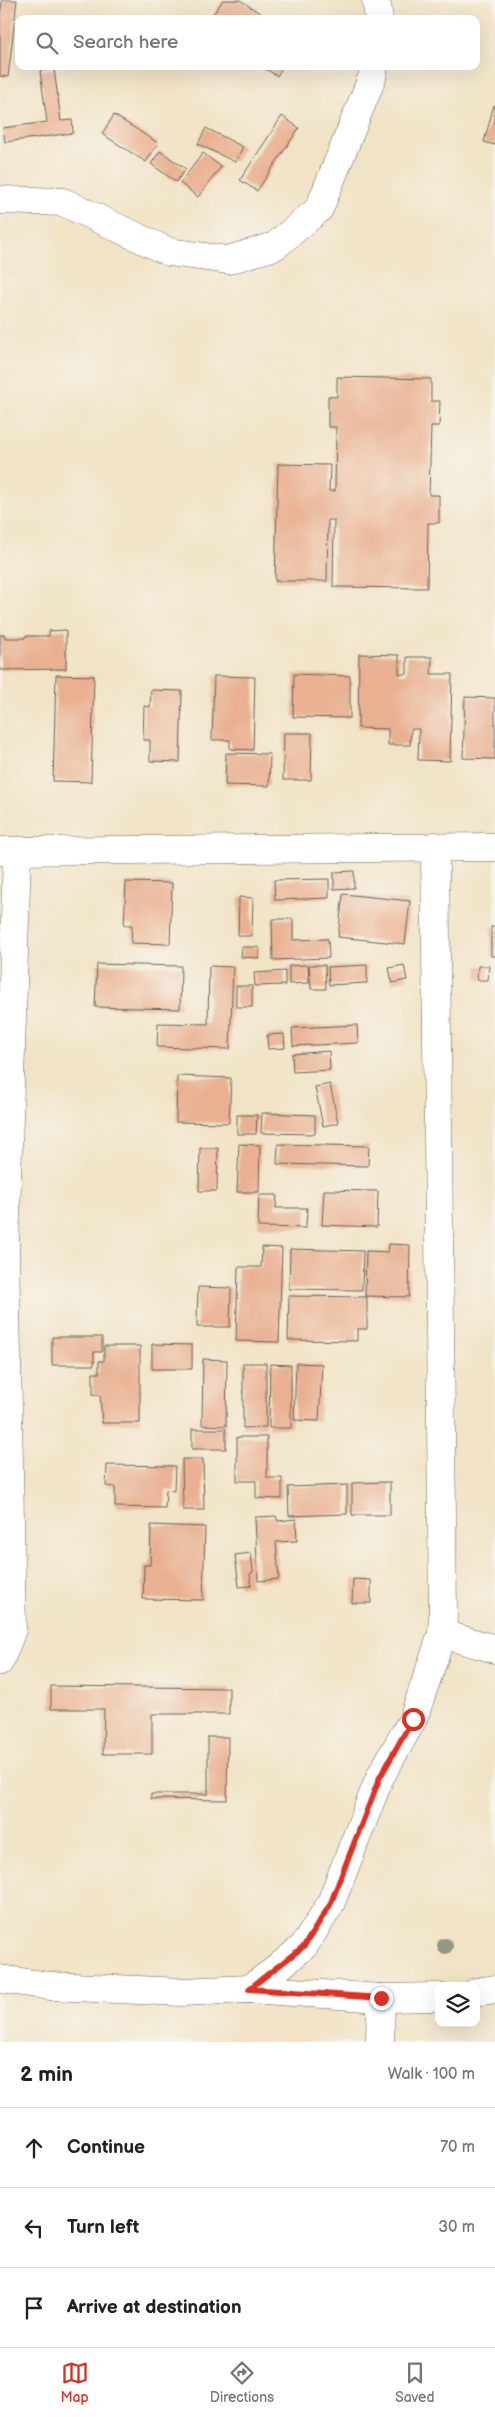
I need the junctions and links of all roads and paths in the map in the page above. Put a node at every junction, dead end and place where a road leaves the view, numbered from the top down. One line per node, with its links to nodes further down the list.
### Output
1 (376, 0): 2 (street)
2 (378, 15)
3 (373, 70): 4 (street)
4 (0, 200)
5 (435, 846): 6 (street); 7 (street); 9 (street)
6 (495, 847)
7 (9, 852): 8 (street)
8 (3, 1248): 11 (street)
9 (442, 1634): 10 (street); 13 (street)
10 (495, 1649)
11 (0, 1661)
12 (0, 1979): 13 (street)
13 (249, 1989): 17 (street)
14 (495, 1989): 15 (street)
15 (480, 1991)
16 (435, 1997): 17 (street)
17 (381, 1998): 18 (street)
18 (380, 2042)

